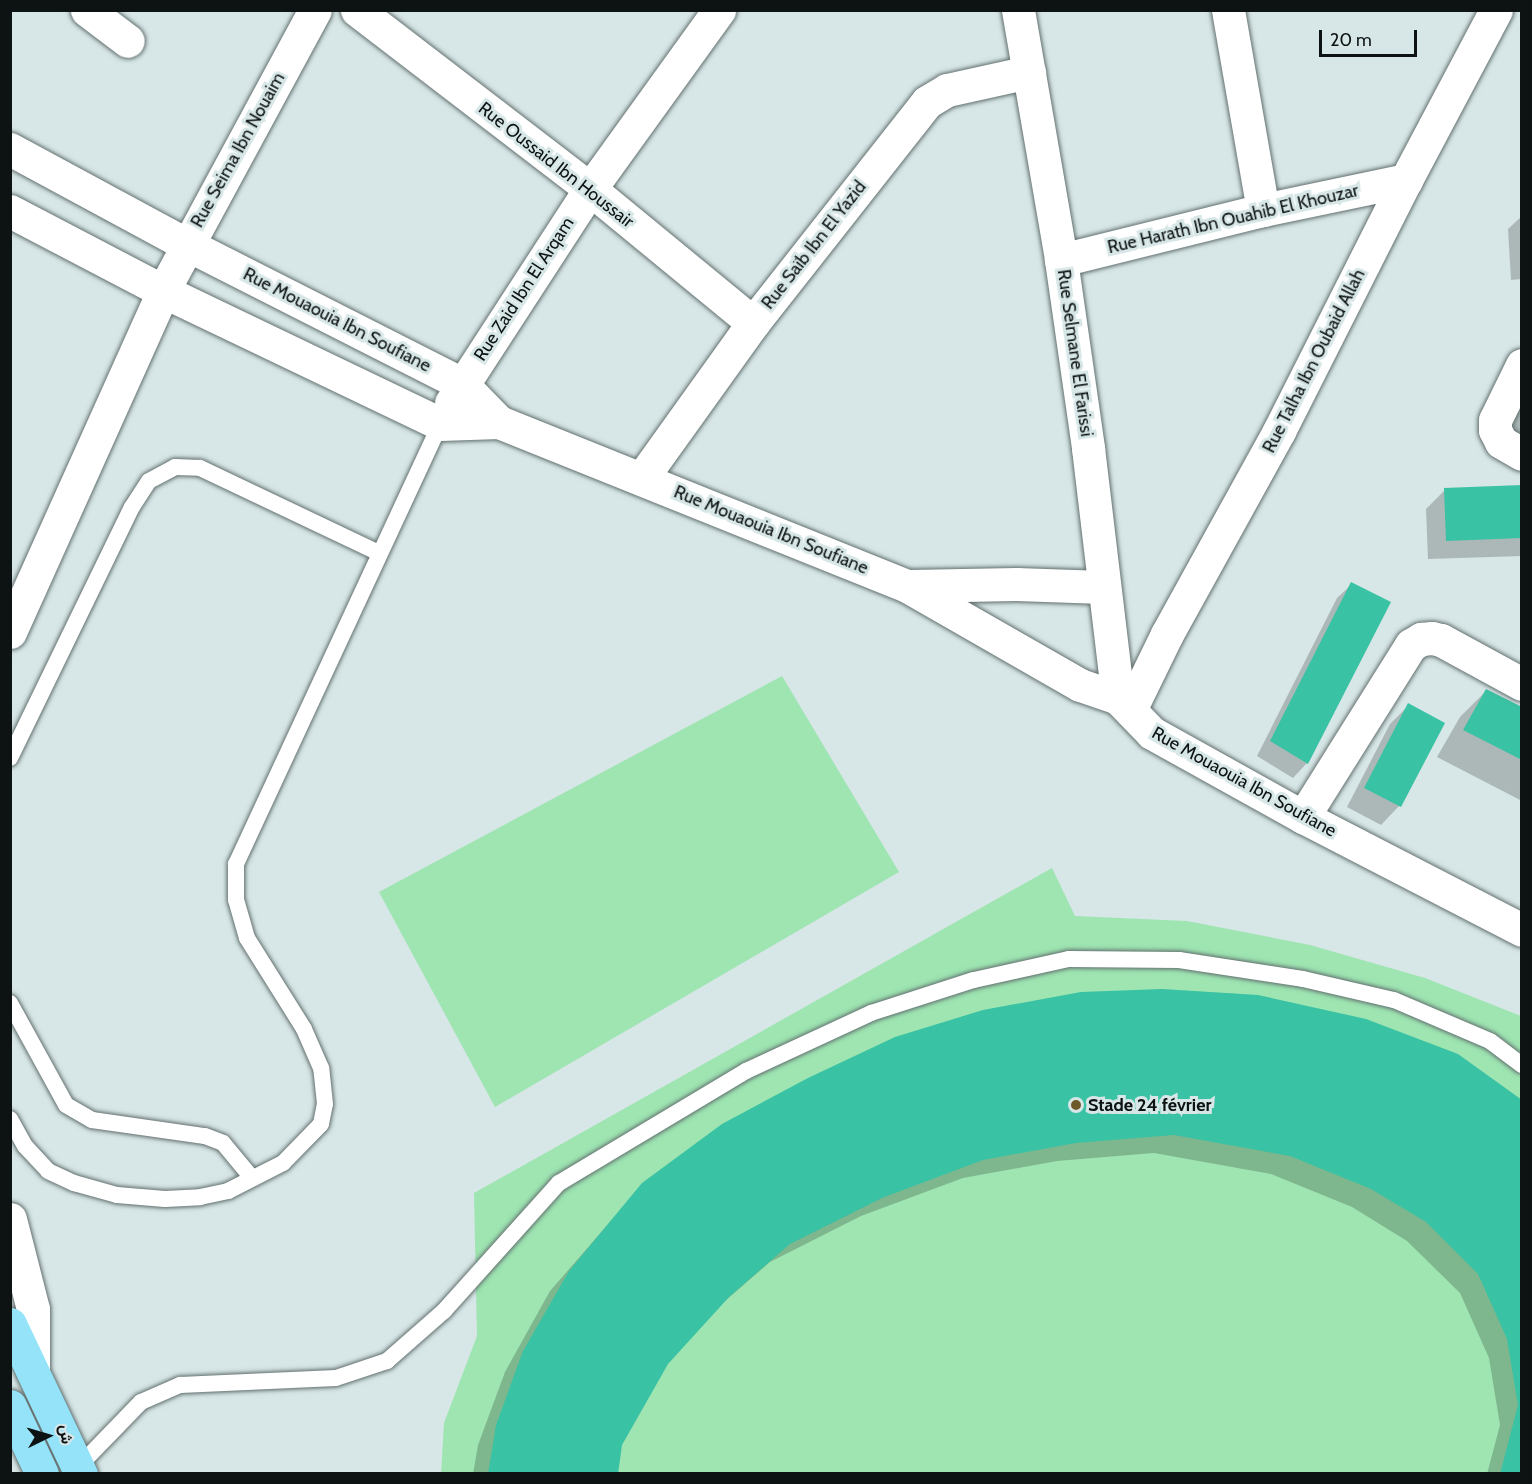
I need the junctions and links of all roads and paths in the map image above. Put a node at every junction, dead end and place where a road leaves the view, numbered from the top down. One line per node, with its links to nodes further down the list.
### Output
1 (87, 10): 8 (street)
2 (315, 10): 15 (street, Rue Seima Ibn Nouaim)
3 (357, 10): 12 (street, Rue Oussaid Ibn Houssair)
4 (718, 10): 12 (street, Rue Zaid Ibn El Arqam)
5 (1018, 10): 9 (street, Rue Selmane El Farissi)
6 (1228, 10): 13 (street)
7 (1496, 10): 11 (street, Rue Talha Ibn Oubaid Allah)
8 (128, 41)
9 (1029, 72): 16 (street, Rue Selmane El Farissi); 18 (street, Rue Saïb Ibn El Yazid)
10 (10, 149): 15 (street, Rue Mouaouia Ibn Soufiane)
11 (1406, 180): 13 (street, Rue Harath Ibn Ouahib El Khouzar); 30 (street, Rue Talha Ibn Oubaid Allah)
12 (590, 189): 18 (street, Rue Oussaid Ibn Houssair); 20 (street, Rue Zaid Ibn El Arqam)
13 (1263, 210): 16 (street, Rue Harath Ibn Ouahib El Khouzar)
14 (10, 211): 17 (street)
15 (186, 244): 17 (street, Rue Seima Ibn Nouaim); 20 (street, Rue Mouaouia Ibn Soufiane)
16 (1061, 260): 27 (street, Rue Selmane El Farissi)
17 (163, 291): 22 (street); 28 (street, Rue Seima Ibn Nouaim)
18 (753, 323): 24 (street, Rue Saïb Ibn El Yazid)
19 (1521, 365): 23 (street)
20 (462, 384): 21 (street, Rue Mouaouia Ibn Soufiane); 22 (street, Rue Zaid Ibn El Arqam)
21 (499, 422): 22 (street); 24 (street, Rue Mouaouia Ibn Soufiane)
22 (440, 424): 25 (lane)
23 (1521, 454)
24 (642, 478): 26 (street, Rue Mouaouia Ibn Soufiane)
25 (380, 554): 31 (lane); 37 (lane)
26 (907, 586): 27 (street); 30 (street, Rue Mouaouia Ibn Soufiane)
27 (1103, 587): 30 (street, Rue Selmane El Farissi)
28 (10, 632)
29 (1521, 684): 32 (street)
30 (1124, 704): 32 (street, Rue Mouaouia Ibn Soufiane)
31 (10, 758)
32 (1303, 817): 33 (street, Rue Mouaouia Ibn Soufiane)
33 (1521, 930)
34 (10, 1003): 37 (lane)
35 (1521, 1065): 45 (lane)
36 (10, 1119): 37 (lane)
37 (252, 1178)
38 (10, 1219): 40 (street)
39 (10, 1324): 40 (highway)
40 (33, 1371): 41 (highway)
41 (47, 1402): 42 (highway); 43 (highway)
42 (13, 1412): 44 (highway)
43 (62, 1433): 44 (highway); 45 (highway)
44 (36, 1462)
45 (80, 1470)

